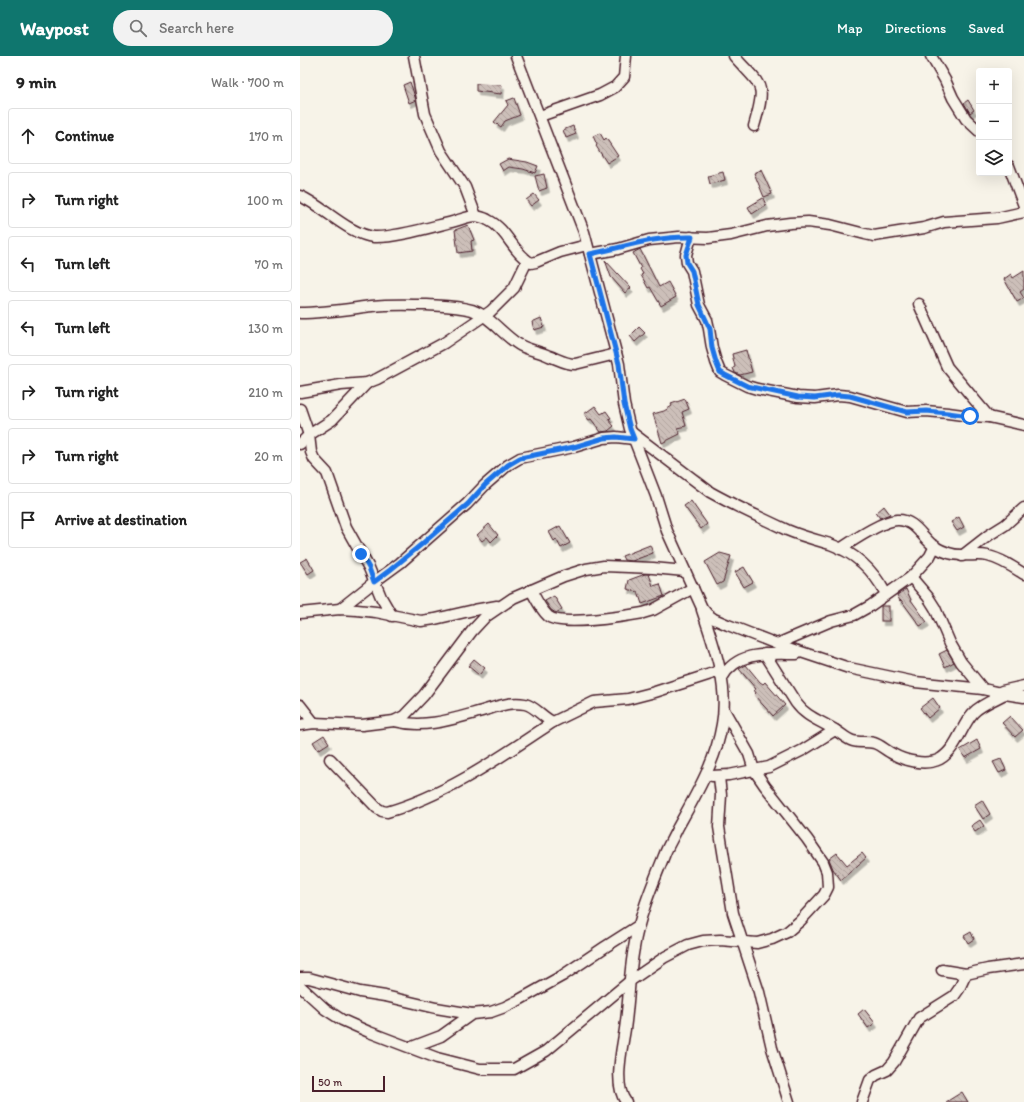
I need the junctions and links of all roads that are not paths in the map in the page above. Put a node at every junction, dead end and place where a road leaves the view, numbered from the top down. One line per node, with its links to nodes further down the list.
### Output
1 (414, 56): 13 (street)
2 (516, 56): 6 (street)
3 (626, 56): 6 (street)
4 (734, 56): 7 (street)
5 (931, 56): 8 (street)
6 (540, 116): 15 (street)
7 (754, 126)
8 (976, 128)
9 (1012, 174): 11 (street)
10 (300, 196): 13 (street)
11 (1024, 206)
12 (1024, 212): 14 (street)
13 (476, 216): 16 (street)
14 (692, 237): 15 (street); 24 (street)
15 (589, 250): 16 (street); 20 (street)
16 (528, 261): 19 (street)
17 (919, 304): 24 (street)
18 (300, 314): 19 (street)
19 (484, 316): 20 (street); 21 (street)
20 (616, 354): 27 (street)
21 (367, 383): 22 (street); 26 (street)
22 (300, 392)
23 (300, 409): 26 (street)
24 (989, 417): 25 (street)
25 (1024, 425)
26 (309, 435): 28 (street); 36 (street)
27 (633, 435): 31 (street); 33 (street); 36 (street)
28 (300, 444)
29 (1024, 508): 32 (street)
30 (935, 546): 31 (street); 32 (street); 35 (street)
31 (840, 549): 39 (street)
32 (962, 556): 34 (street)
33 (685, 571): 37 (street); 38 (street)
34 (1024, 574)
35 (911, 578): 39 (street); 50 (street)
36 (374, 582): 42 (street); 44 (street)
37 (693, 588): 38 (street); 41 (street)
38 (531, 590): 40 (street)
39 (886, 594): 45 (street)
40 (500, 606): 44 (street); 55 (street)
41 (702, 608): 45 (street); 48 (street)
42 (340, 609): 43 (street); 44 (street)
43 (300, 613)
44 (392, 616)
45 (777, 644): 47 (street)
46 (765, 654): 47 (street); 48 (street); 59 (street)
47 (807, 654): 50 (street)
48 (721, 675): 54 (street); 56 (street)
49 (1024, 686): 51 (street)
50 (983, 689): 51 (street)
51 (1001, 693): 52 (street); 59 (street)
52 (1024, 697)
53 (300, 705): 57 (street)
54 (724, 710): 61 (street); 62 (street)
55 (394, 721): 56 (street); 57 (street)
56 (553, 722): 60 (street)
57 (314, 723): 58 (street)
58 (300, 725)
59 (836, 730): 61 (street)
60 (330, 760)
61 (754, 770): 63 (street); 65 (street)
62 (706, 775): 63 (street); 64 (street)
63 (719, 777): 65 (street)
64 (638, 926): 70 (street); 72 (street)
65 (742, 942): 70 (street); 75 (street)
66 (1024, 964): 68 (street)
67 (942, 970): 68 (street)
68 (966, 974): 76 (street)
69 (300, 978): 72 (street)
70 (630, 981): 73 (street); 74 (street)
71 (300, 986): 73 (street)
72 (472, 1014): 73 (street)
73 (412, 1047)
74 (626, 1102)
75 (789, 1102)
76 (862, 1102)

